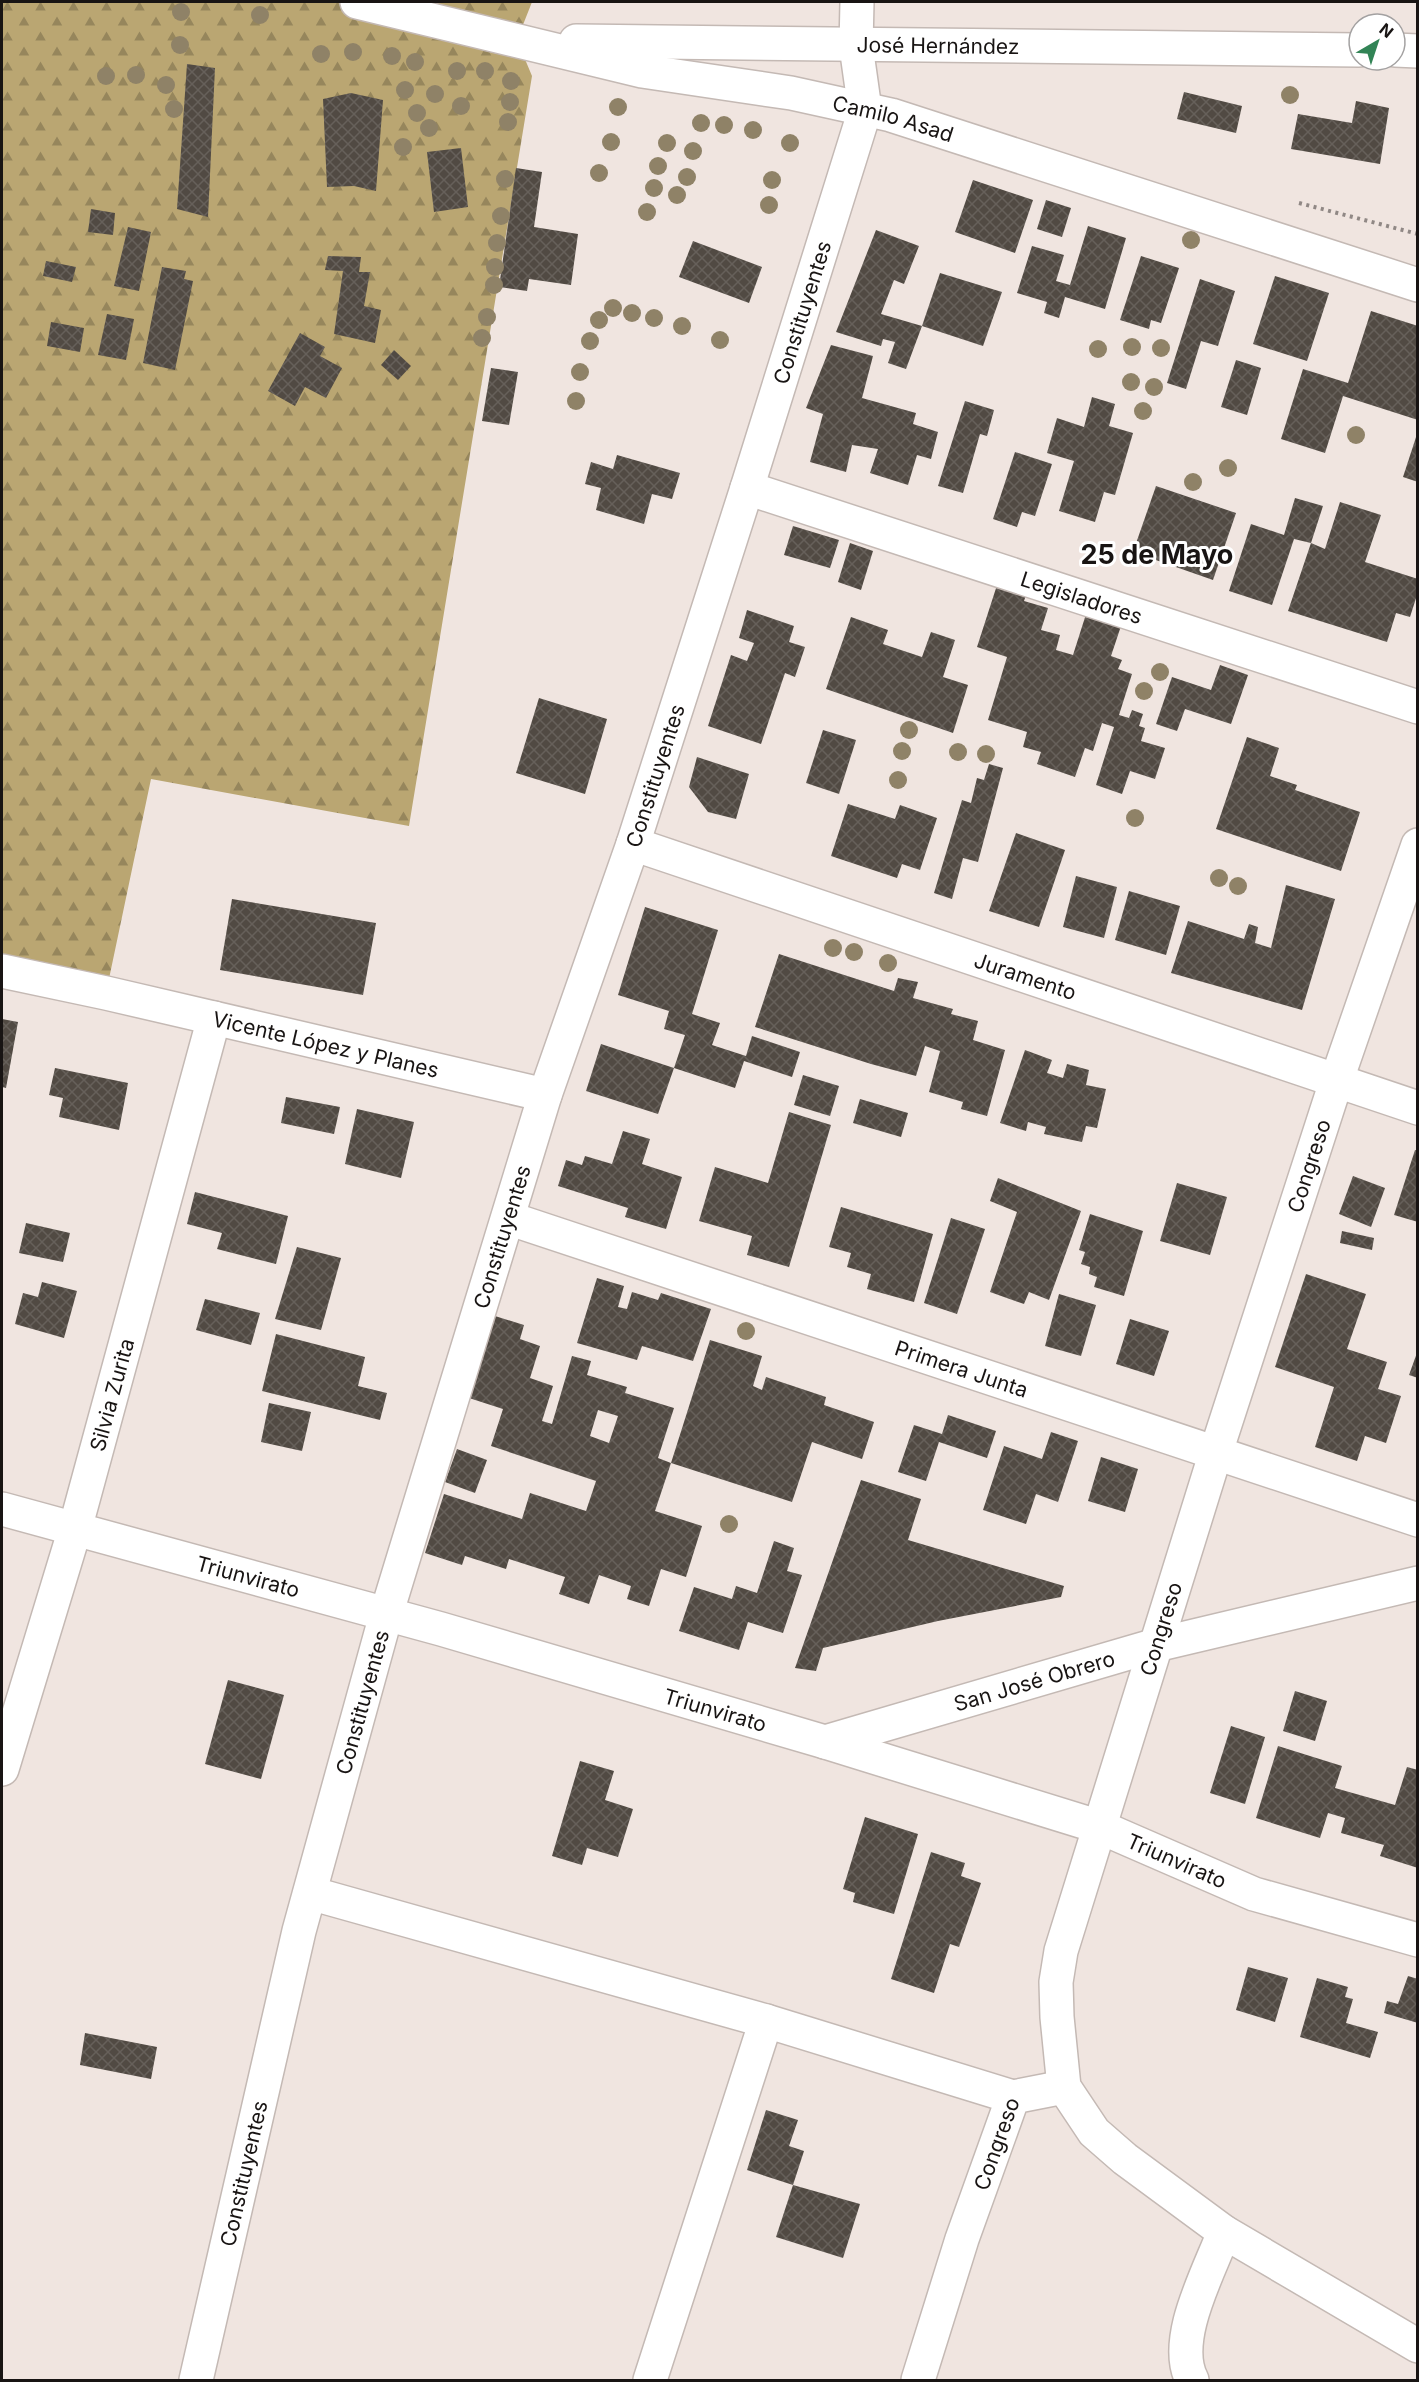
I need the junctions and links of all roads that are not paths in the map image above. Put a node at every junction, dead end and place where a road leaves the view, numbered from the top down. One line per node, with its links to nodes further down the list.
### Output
1 (357, 2): 3 (street, Camilo Asad)
2 (857, 2): 4 (street)
3 (517, 40): 4 (street, José Hernández); 6 (street, Camilo Asad)
4 (856, 46): 5 (street, José Hernández); 6 (street)
5 (1347, 50)
6 (865, 110): 7 (street, Camilo Asad); 8 (street, Constituyentes)
7 (1418, 285)
8 (747, 489): 9 (street, Legisladores); 10 (street, Constituyentes)
9 (1418, 707)
10 (633, 844): 14 (street, Juramento); 15 (street, Constituyentes)
11 (1418, 845): 14 (street, Congreso)
12 (2, 971): 13 (street, Vicente López y Planes)
13 (214, 1018): 15 (street, Vicente López y Planes); 21 (street, Silvia Zurita)
14 (1336, 1082): 16 (street, Juramento); 18 (street, Congreso)
15 (545, 1095): 17 (street, Constituyentes)
16 (1418, 1108)
17 (508, 1218): 18 (street, Primera Junta); 23 (street, Constituyentes)
18 (1216, 1452): 20 (street, Primera Junta); 24 (street, Congreso)
19 (2, 1509): 21 (street, Triunvirato)
20 (1418, 1520)
21 (75, 1530): 23 (street, Triunvirato); 26 (street, Silvia Zurita)
22 (1418, 1583): 24 (street, San José Obrero)
23 (386, 1615): 25 (street, Triunvirato); 28 (street, Constituyentes)
24 (1156, 1645): 25 (street, San José Obrero); 27 (street, Congreso)
25 (825, 1742): 27 (street, Triunvirato)
26 (2, 1769)
27 (1100, 1827): 29 (street, Triunvirato); 31 (street, Congreso)
28 (310, 1893): 30 (street); 35 (street, Constituyentes)
29 (1418, 1940)
30 (766, 2021): 32 (street); 36 (street)
31 (1064, 2087): 32 (street, Congreso); 33 (street)
32 (1013, 2097): 37 (street, Congreso)
33 (1224, 2232): 34 (street); 38 (street)
34 (1418, 2346)
35 (196, 2380)
36 (650, 2380)
37 (918, 2380)
38 (1192, 2380)

